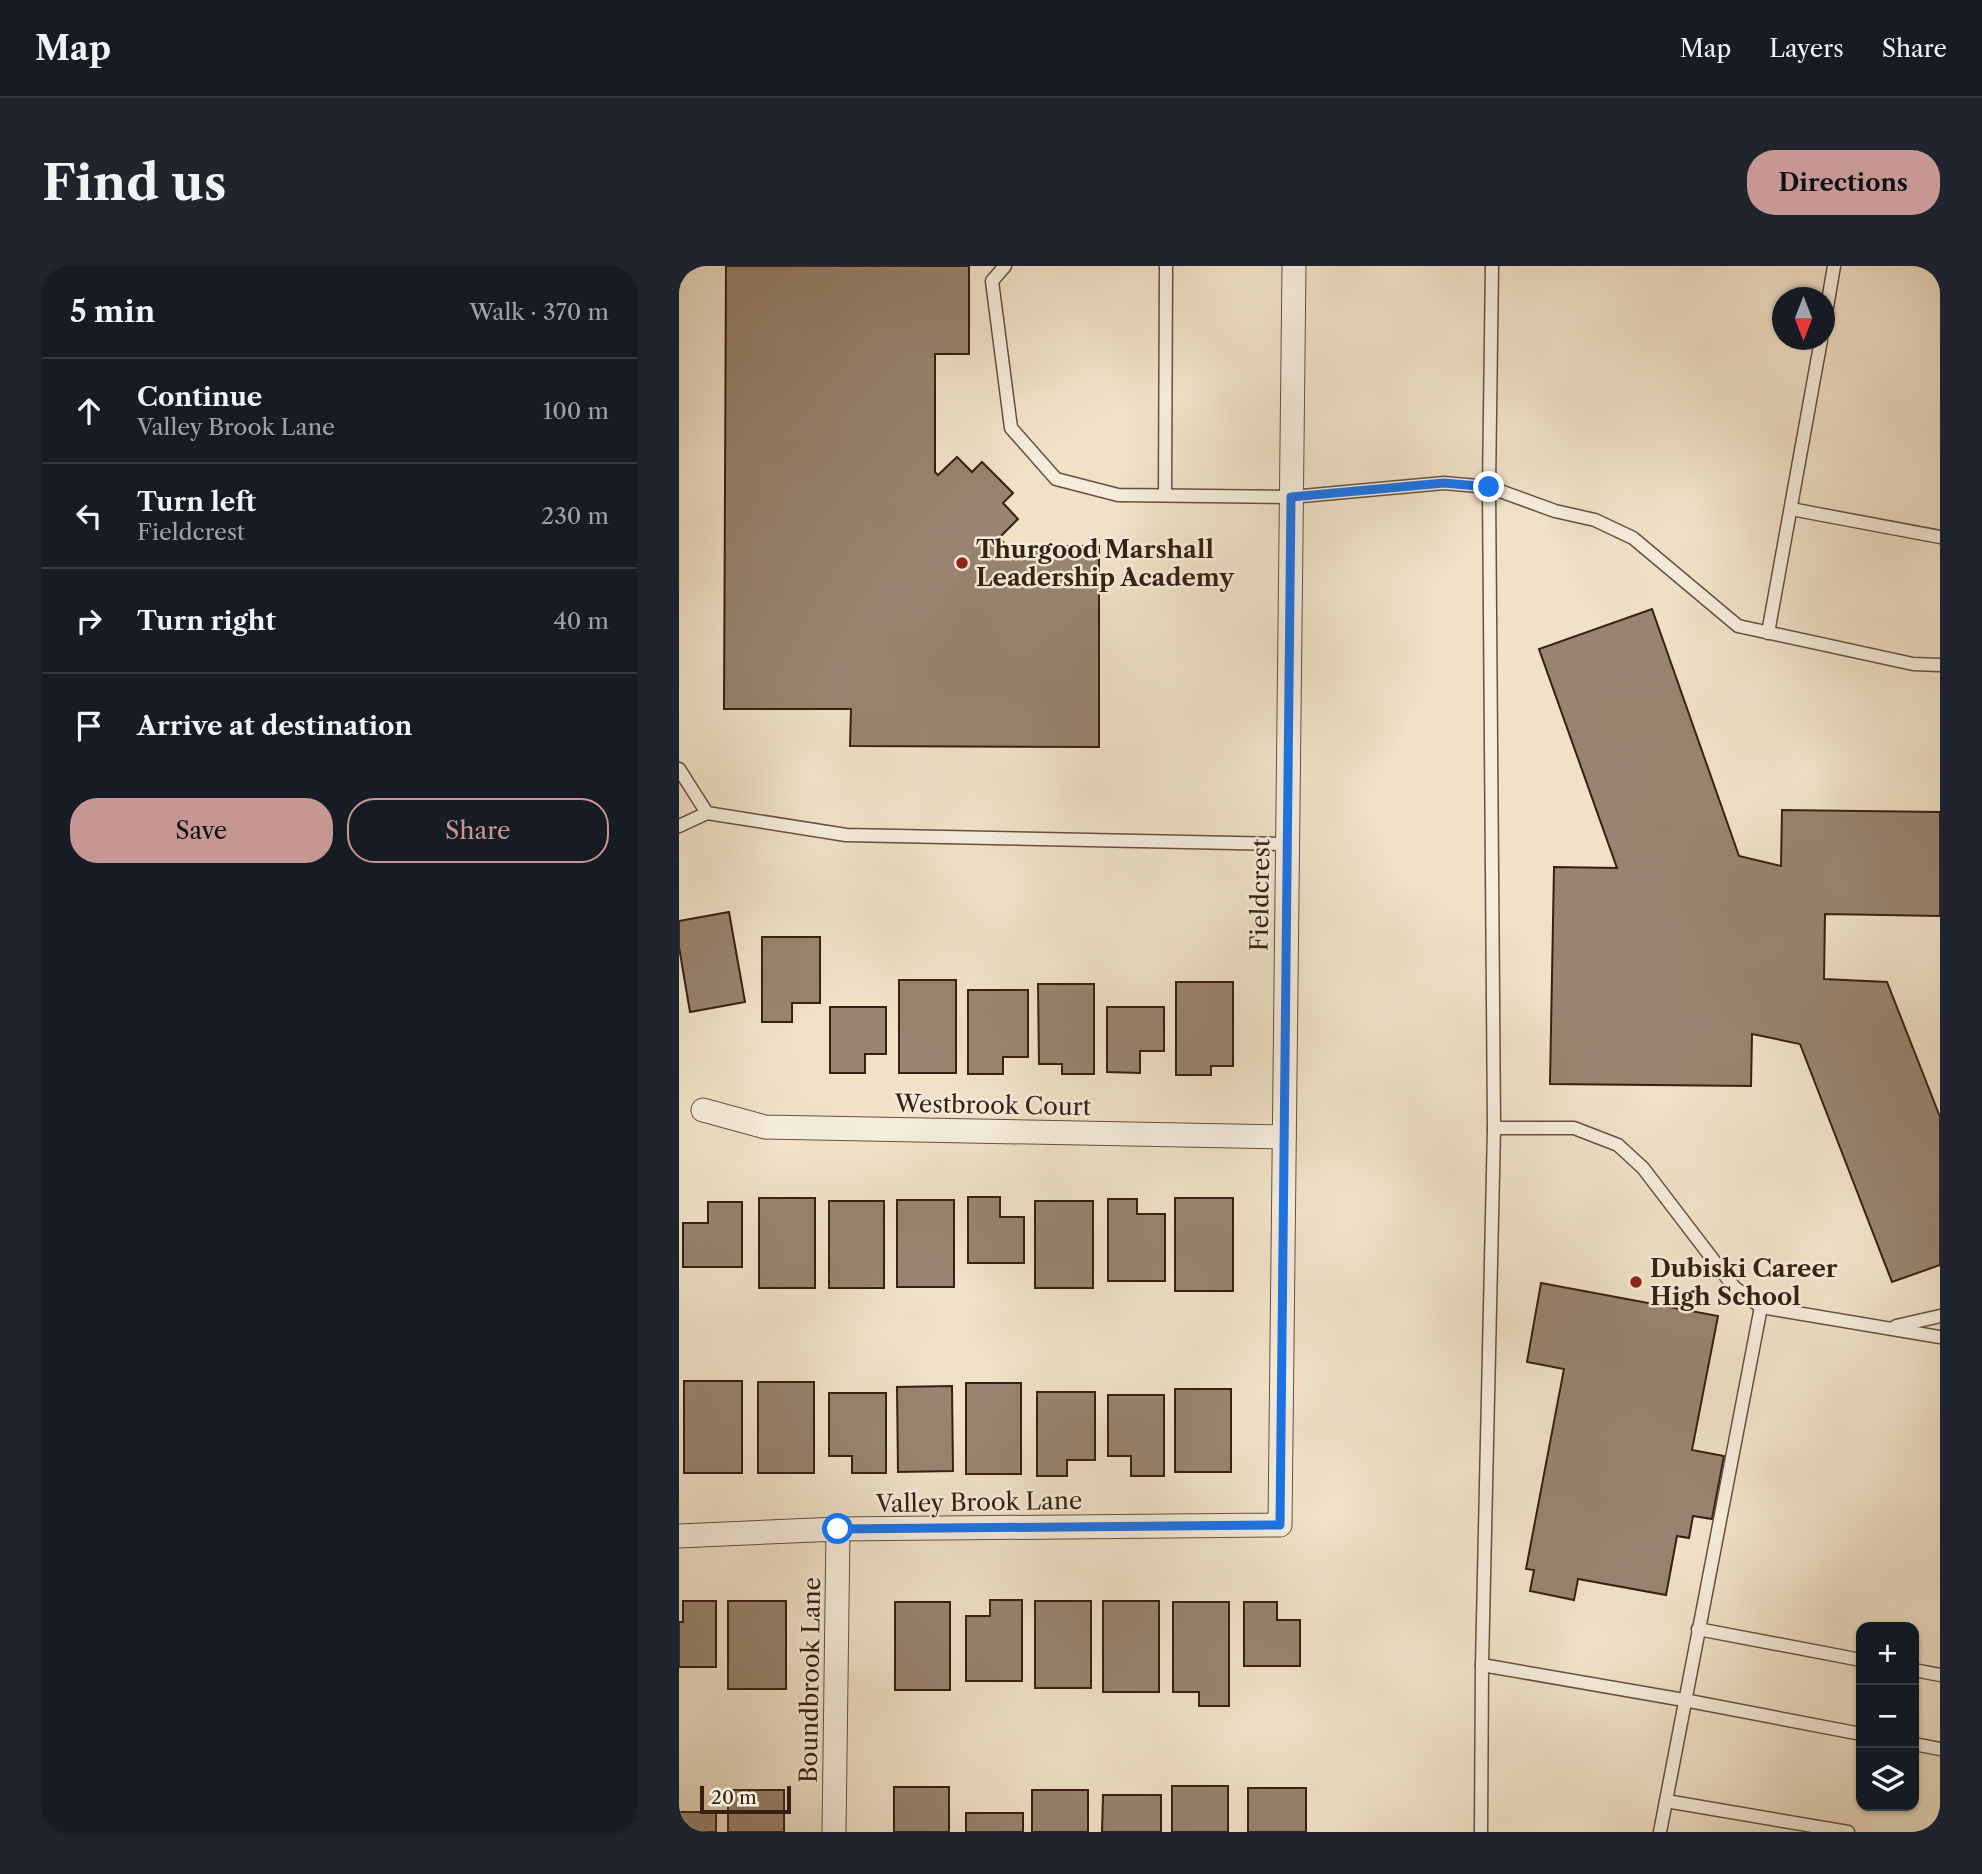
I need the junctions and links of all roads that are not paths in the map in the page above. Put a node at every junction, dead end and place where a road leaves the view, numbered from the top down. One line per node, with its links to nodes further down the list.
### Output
1 (1005, 266): 9 (lane)
2 (1166, 266): 9 (lane)
3 (1293, 266): 10 (street, Fieldcrest)
4 (1492, 266): 8 (lane)
5 (1834, 266): 6 (lane)
6 (1830, 287)
7 (1819, 350): 11 (lane)
8 (1489, 487): 10 (lane); 13 (lane); 20 (lane)
9 (1165, 495): 10 (lane)
10 (1291, 497): 18 (street, Fieldcrest)
11 (1791, 509): 12 (lane); 13 (lane)
12 (1940, 537)
13 (1768, 633): 14 (lane)
14 (1940, 665)
15 (679, 769): 16 (lane)
16 (707, 813): 17 (lane); 18 (lane)
17 (679, 826)
18 (1287, 844): 21 (street, Fieldcrest)
19 (703, 1110): 21 (street, Westbrook Court)
20 (1494, 1128): 22 (lane); 31 (lane)
21 (1284, 1137): 26 (street, Fieldcrest)
22 (1761, 1307): 24 (lane); 29 (lane)
23 (1940, 1316): 24 (lane)
24 (1889, 1328): 25 (lane)
25 (1940, 1337)
26 (1280, 1525): 27 (street, Valley Brook Lane)
27 (838, 1529): 28 (street, Valley Brook Lane); 39 (street, Boundbrook Lane)
28 (679, 1536)
29 (1698, 1629): 30 (lane); 34 (lane)
30 (1856, 1659)
31 (1482, 1665): 34 (lane); 40 (lane)
32 (1919, 1671): 33 (lane)
33 (1940, 1675)
34 (1684, 1700): 35 (lane); 38 (lane)
35 (1856, 1733)
36 (1919, 1745): 37 (lane)
37 (1940, 1749)
38 (1666, 1801): 41 (lane); 42 (lane)
39 (834, 1832)
40 (1481, 1832)
41 (1660, 1832)
42 (1848, 1832)

